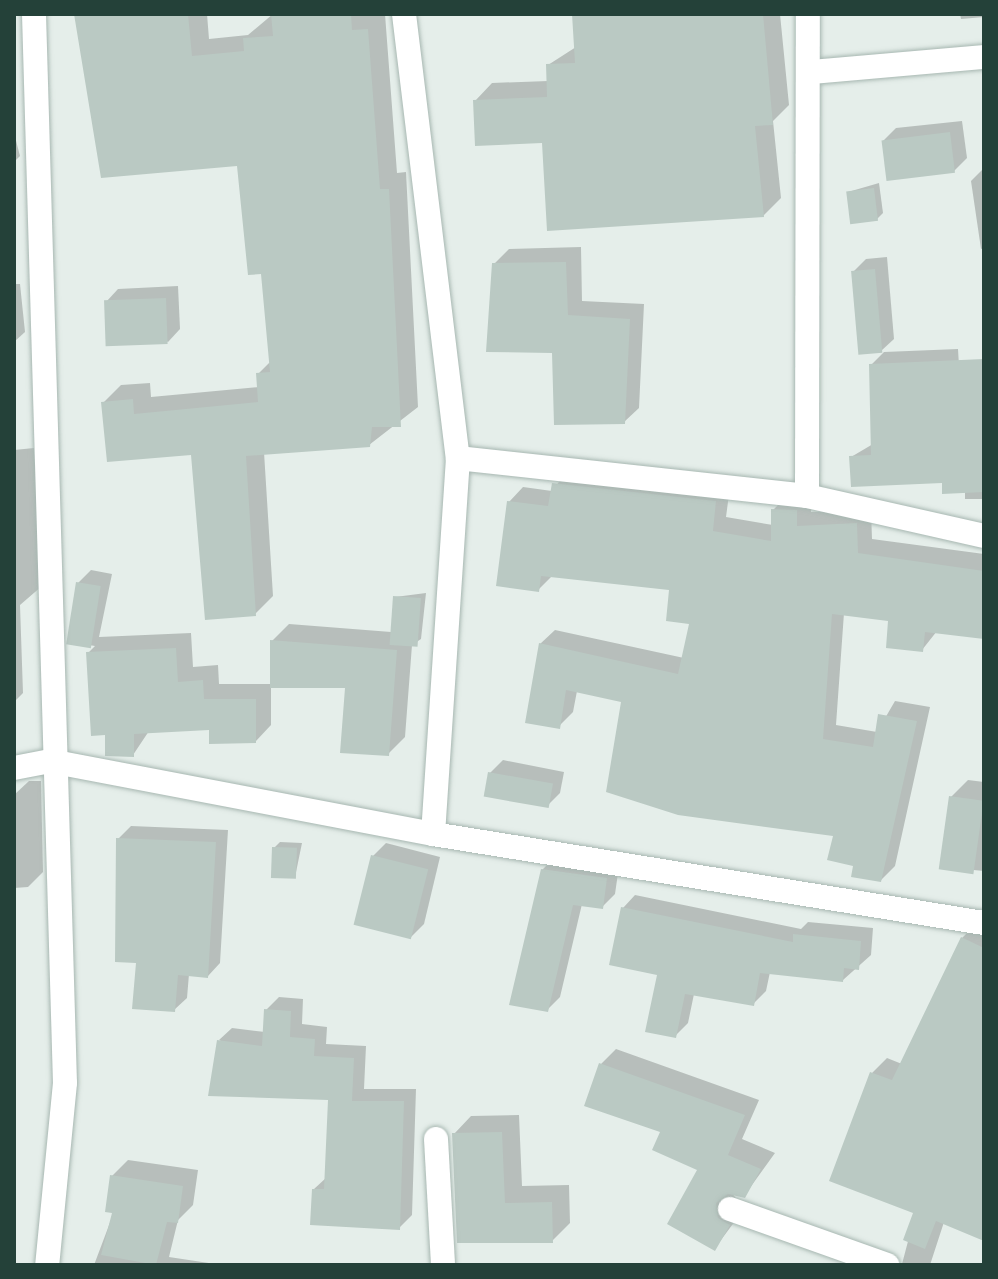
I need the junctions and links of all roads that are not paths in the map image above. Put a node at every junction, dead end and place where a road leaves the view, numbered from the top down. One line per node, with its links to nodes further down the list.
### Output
1 (34, 14): 9 (street)
2 (404, 14): 6 (street)
3 (808, 14): 5 (street)
4 (984, 57): 5 (street)
5 (812, 72): 7 (street)
6 (458, 458): 7 (street); 11 (street)
7 (807, 496): 8 (street)
8 (984, 536)
9 (50, 761): 10 (street); 11 (street); 15 (street)
10 (14, 768)
11 (433, 834): 12 (street)
12 (984, 923)
13 (436, 1139): 16 (street)
14 (730, 1209): 17 (street)
15 (47, 1265)
16 (443, 1265)
17 (887, 1265)

